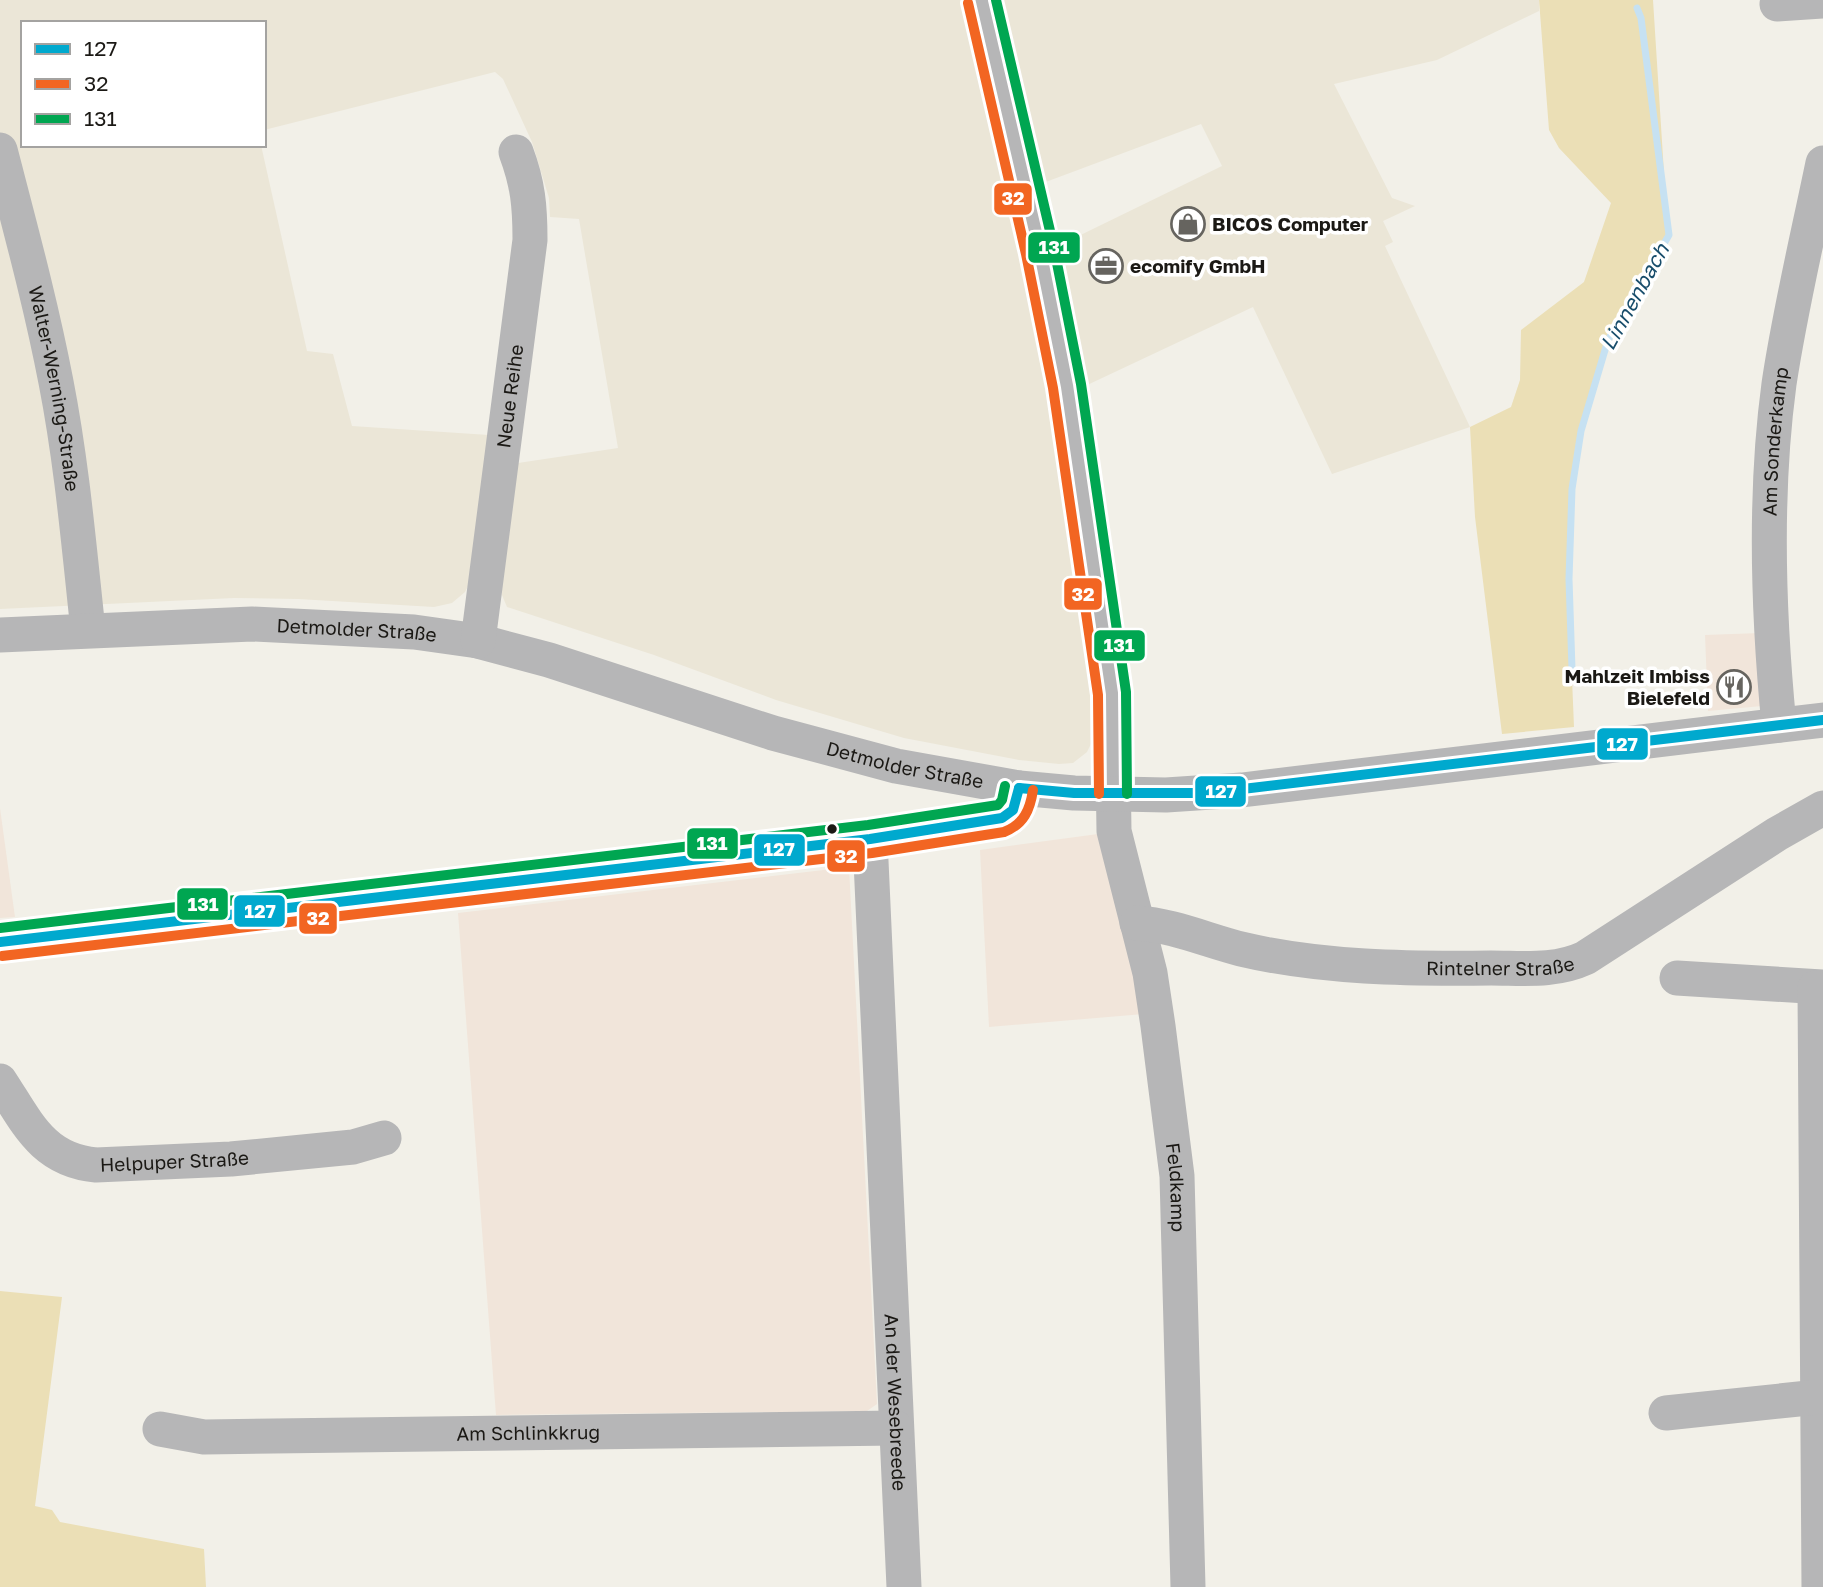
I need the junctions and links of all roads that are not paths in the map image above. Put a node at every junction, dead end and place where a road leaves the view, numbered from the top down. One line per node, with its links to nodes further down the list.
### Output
1 (982, 0): 13 (street, Feldkamp)
2 (1823, 1): 3 (street)
3 (1777, 4)
4 (0, 150): 7 (street, Walter-Werning-Straße)
5 (516, 152): 9 (street, Neue Reihe)
6 (1823, 163): 11 (street, Am Sonderkamp)
7 (89, 630): 8 (street, Detmolder Straße); 9 (street, Detmolder Straße)
8 (0, 635)
9 (478, 641): 12 (street, Detmolder Straße)
10 (1823, 720): 11 (street, Detmolder Straße)
11 (1779, 725): 13 (street, Detmolder Straße)
12 (1019, 788): 13 (street, Detmolder Straße); 15 (street)
13 (1113, 794): 16 (street, Feldkamp)
14 (1823, 808): 16 (street, Rintelner Straße)
15 (870, 839): 17 (street); 25 (street, An der Wesebreede)
16 (1137, 923): 28 (street, Feldkamp)
17 (0, 942)
18 (1677, 978): 19 (street)
19 (1819, 988): 22 (street)
20 (0, 1081): 21 (street, Helpuper Straße)
21 (384, 1138)
22 (1820, 1268): 23 (street)
23 (1818, 1397): 24 (street); 29 (street)
24 (1666, 1413)
25 (896, 1428): 26 (street, Am Schlinkkrug); 27 (street, An der Wesebreede)
26 (160, 1430)
27 (904, 1587)
28 (1188, 1587)
29 (1820, 1587)

